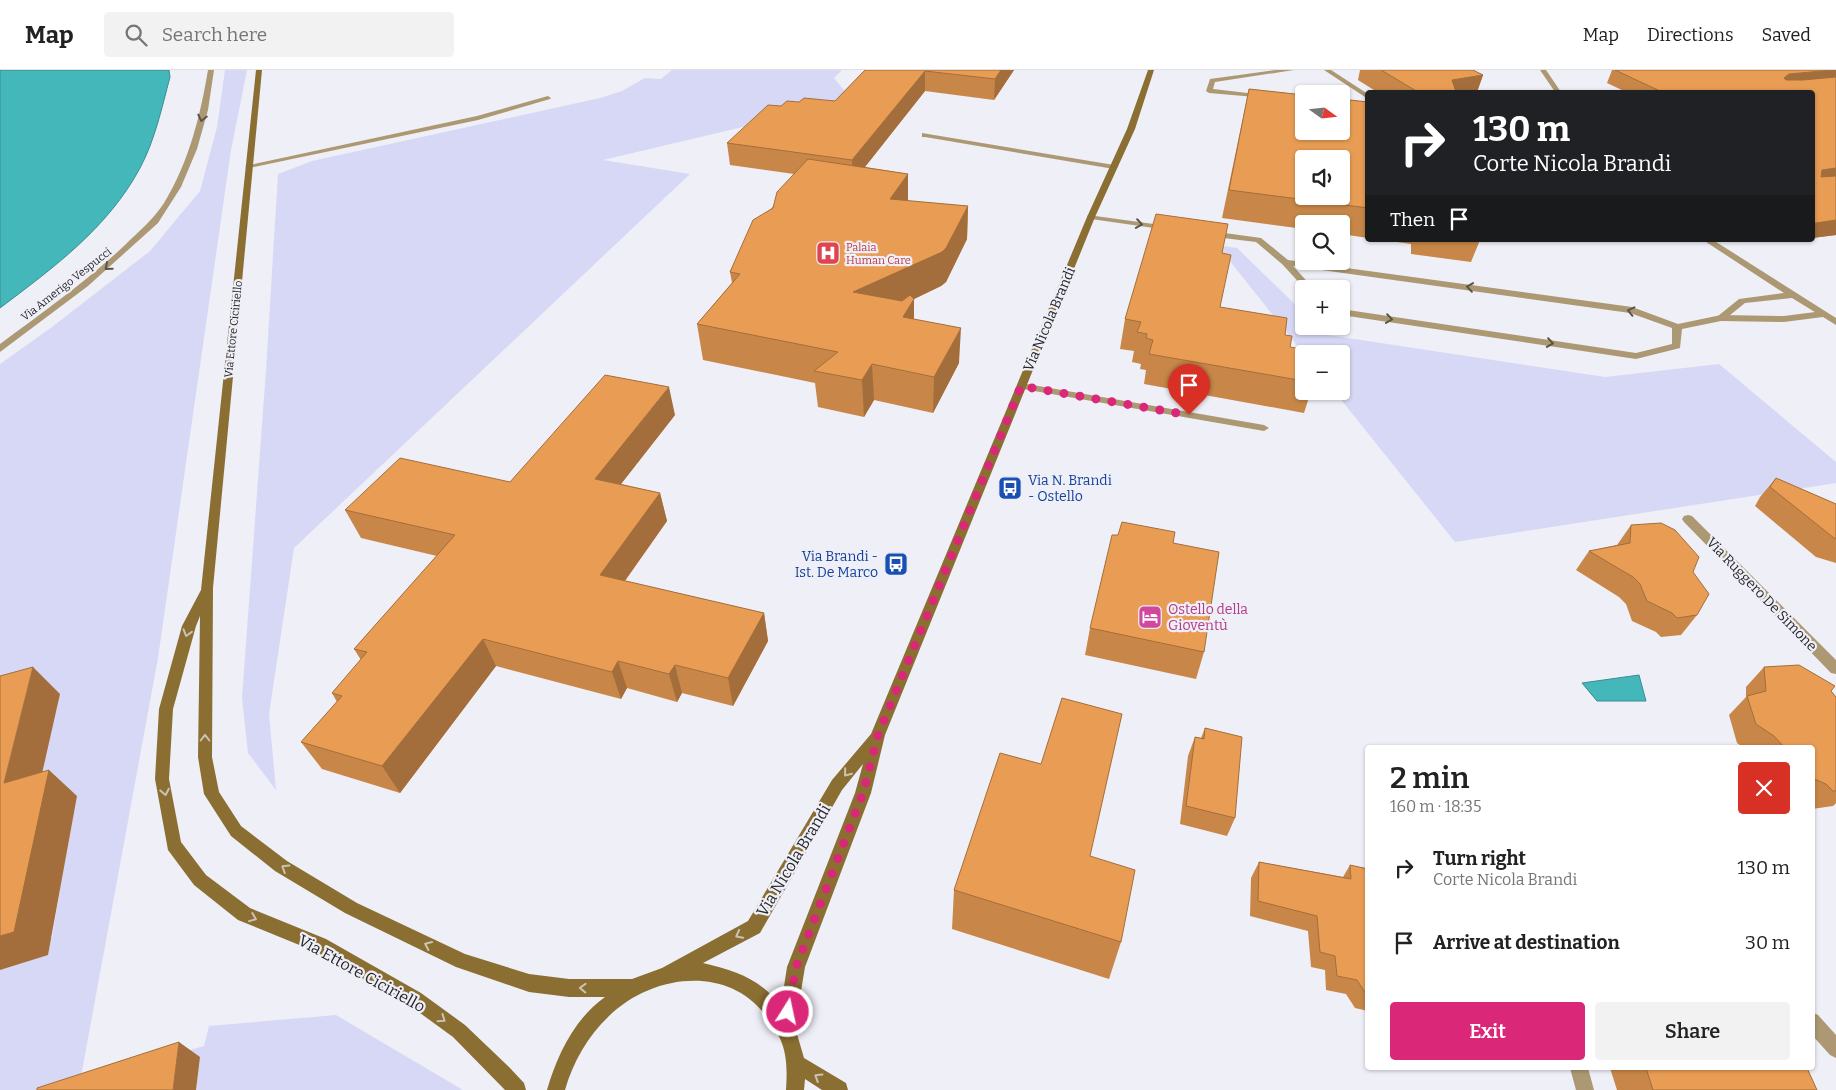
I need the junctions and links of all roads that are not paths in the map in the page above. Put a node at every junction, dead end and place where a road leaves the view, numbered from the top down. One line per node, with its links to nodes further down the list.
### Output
1 (211, 70): 26 (street, Via Amerigo Vespucci, one-way to 26)
2 (259, 70): 12 (street, Via Ettore Ciciriello)
3 (1151, 70): 13 (street, Via Nicola Brandi)
4 (1291, 70): 10 (street)
5 (1327, 70): 8 (street)
6 (1543, 70): 7 (street)
7 (1557, 90)
8 (1365, 95)
9 (548, 98): 12 (street)
10 (1275, 98)
11 (925, 135): 13 (street)
12 (250, 166): 30 (street, Via Ettore Ciciriello)
13 (1114, 167): 14 (street, Via Nicola Brandi)
14 (1091, 218): 15 (street, one-way to 15); 27 (street, Via Nicola Brandi)
15 (1179, 230)
16 (1199, 232): 18 (street)
17 (1711, 242): 20 (street)
18 (1285, 262): 19 (street); 25 (street, one-way to 18)
19 (1302, 280)
20 (1792, 295): 22 (street); 23 (street)
21 (1350, 313): 25 (street, one-way to 25)
22 (1823, 314): 23 (street); 24 (street)
23 (1721, 318): 25 (street)
24 (1836, 322)
25 (1677, 327)
26 (0, 349)
27 (1021, 386): 28 (street); 32 (street, Via Nicola Brandi)
28 (1264, 428)
29 (1688, 519): 31 (street, Via Ruggero De Simone)
30 (207, 588): 34 (street, Via Ettore Ciciriello, one-way to 30); 40 (street, Via Ettore Ciciriello, one-way to 40)
31 (1836, 669)
32 (878, 735): 33 (street, Via Nicola Brandi, one-way to 33); 36 (street, Via Nicola Brandi)
33 (663, 976): 34 (street); 36 (street)
34 (632, 988): 41 (street)
35 (1815, 1024): 37 (street)
36 (786, 1027): 38 (street)
37 (1836, 1049)
38 (797, 1064): 42 (street); 43 (street, one-way to 38)
39 (1580, 1070): 44 (street)
40 (517, 1090)
41 (556, 1090)
42 (795, 1090)
43 (839, 1090)
44 (1585, 1090)

